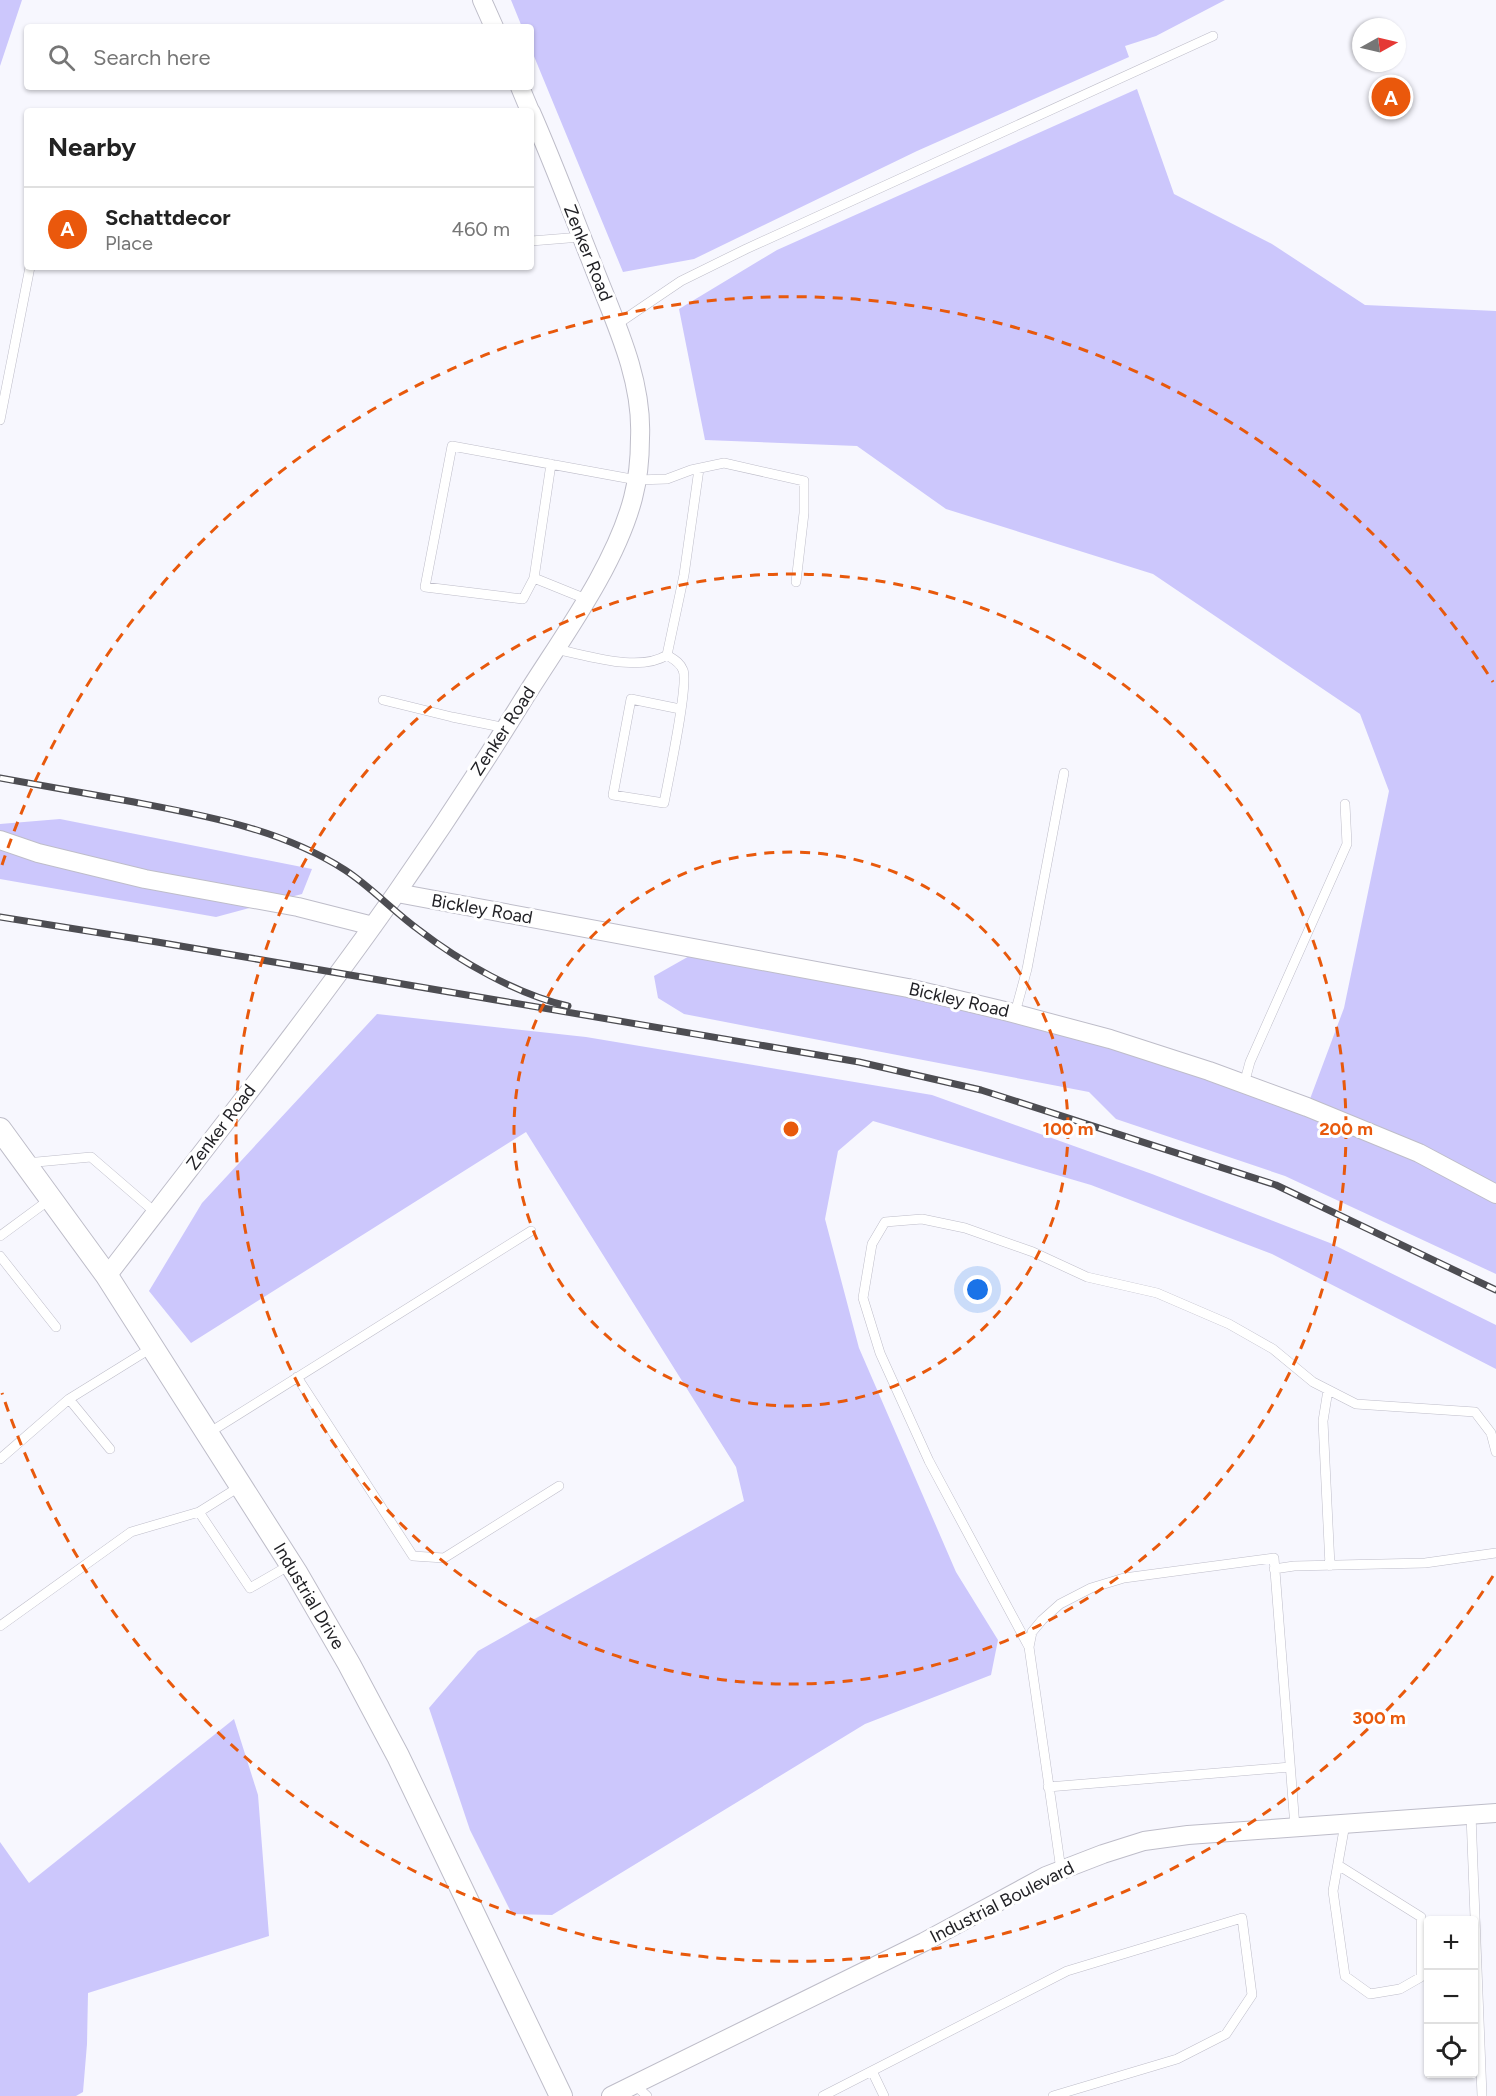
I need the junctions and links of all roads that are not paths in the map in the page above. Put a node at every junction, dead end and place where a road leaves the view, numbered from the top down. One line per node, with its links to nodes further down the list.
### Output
1 (482, 0): 2 (street)
2 (493, 24)
3 (1213, 36): 10 (lane)
4 (521, 90): 5 (street, Zenker Road)
5 (529, 108)
6 (534, 120): 7 (street, Zenker Road)
7 (581, 237): 8 (lane); 10 (street, Zenker Road)
8 (534, 241)
9 (29, 270): 11 (lane)
10 (616, 325): 14 (street, Zenker Road)
11 (0, 420)
12 (551, 464): 14 (lane); 15 (lane); 15 (lane)
13 (699, 469): 14 (lane); 16 (lane); 19 (lane)
14 (637, 480): 17 (street, Zenker Road)
15 (534, 578): 17 (lane)
16 (796, 582)
17 (586, 599): 18 (street, Zenker Road)
18 (555, 649): 19 (lane); 22 (street, Zenker Road)
19 (667, 655): 21 (lane)
20 (383, 700): 22 (lane)
21 (680, 709): 21 (lane)
22 (506, 728): 26 (street, Zenker Road)
23 (1065, 773): 28 (lane)
24 (1345, 804): 29 (lane)
25 (0, 840): 27 (street)
26 (396, 893): 27 (street, Zenker Road); 28 (street, Bickley Road)
27 (373, 926): 34 (street, Zenker Road)
28 (1015, 1013): 29 (street, Bickley Road)
29 (1244, 1084): 32 (street, Bickley Road)
30 (0, 1130): 31 (street, Industrial Drive)
31 (26, 1163): 33 (street, Industrial Drive); 34 (lane)
32 (1496, 1194)
33 (51, 1198): 36 (lane); 38 (street, Industrial Drive)
34 (156, 1213): 38 (street, Zenker Road)
35 (531, 1230): 41 (lane)
36 (0, 1236)
37 (0, 1256): 39 (lane)
38 (107, 1276): 40 (street, Industrial Drive)
39 (56, 1327)
40 (153, 1347): 43 (lane); 44 (street, Industrial Drive)
41 (297, 1377): 44 (lane); 49 (lane)
42 (1328, 1390): 46 (lane); 53 (lane); 56 (lane)
43 (69, 1399): 45 (lane); 47 (lane)
44 (207, 1434): 48 (street, Industrial Drive)
45 (110, 1449)
46 (1496, 1452)
47 (0, 1459)
48 (241, 1486): 50 (lane); 52 (street, Industrial Drive)
49 (559, 1486)
50 (199, 1512): 52 (lane); 55 (lane)
51 (1496, 1553): 53 (lane)
52 (290, 1564): 67 (street, Industrial Drive)
53 (1330, 1566): 54 (lane)
54 (1274, 1569): 56 (lane); 57 (lane)
55 (0, 1626)
56 (1029, 1647): 58 (lane)
57 (1290, 1767): 58 (lane); 62 (lane)
58 (1048, 1787): 64 (lane)
59 (1496, 1813): 60 (street, Industrial Boulevard)
60 (1471, 1815): 61 (street, Industrial Boulevard); 72 (lane)
61 (1345, 1824): 62 (street, Industrial Boulevard); 63 (lane)
62 (1295, 1827): 64 (street, Industrial Boulevard)
63 (1338, 1865): 63 (lane)
64 (1061, 1870): 66 (street, Industrial Boulevard)
65 (872, 2071): 69 (lane); 70 (lane); 71 (lane)
66 (641, 2090): 68 (street, Industrial Boulevard)
67 (561, 2096)
68 (612, 2096)
69 (823, 2096)
70 (884, 2096)
71 (1053, 2096)
72 (1482, 2096)

